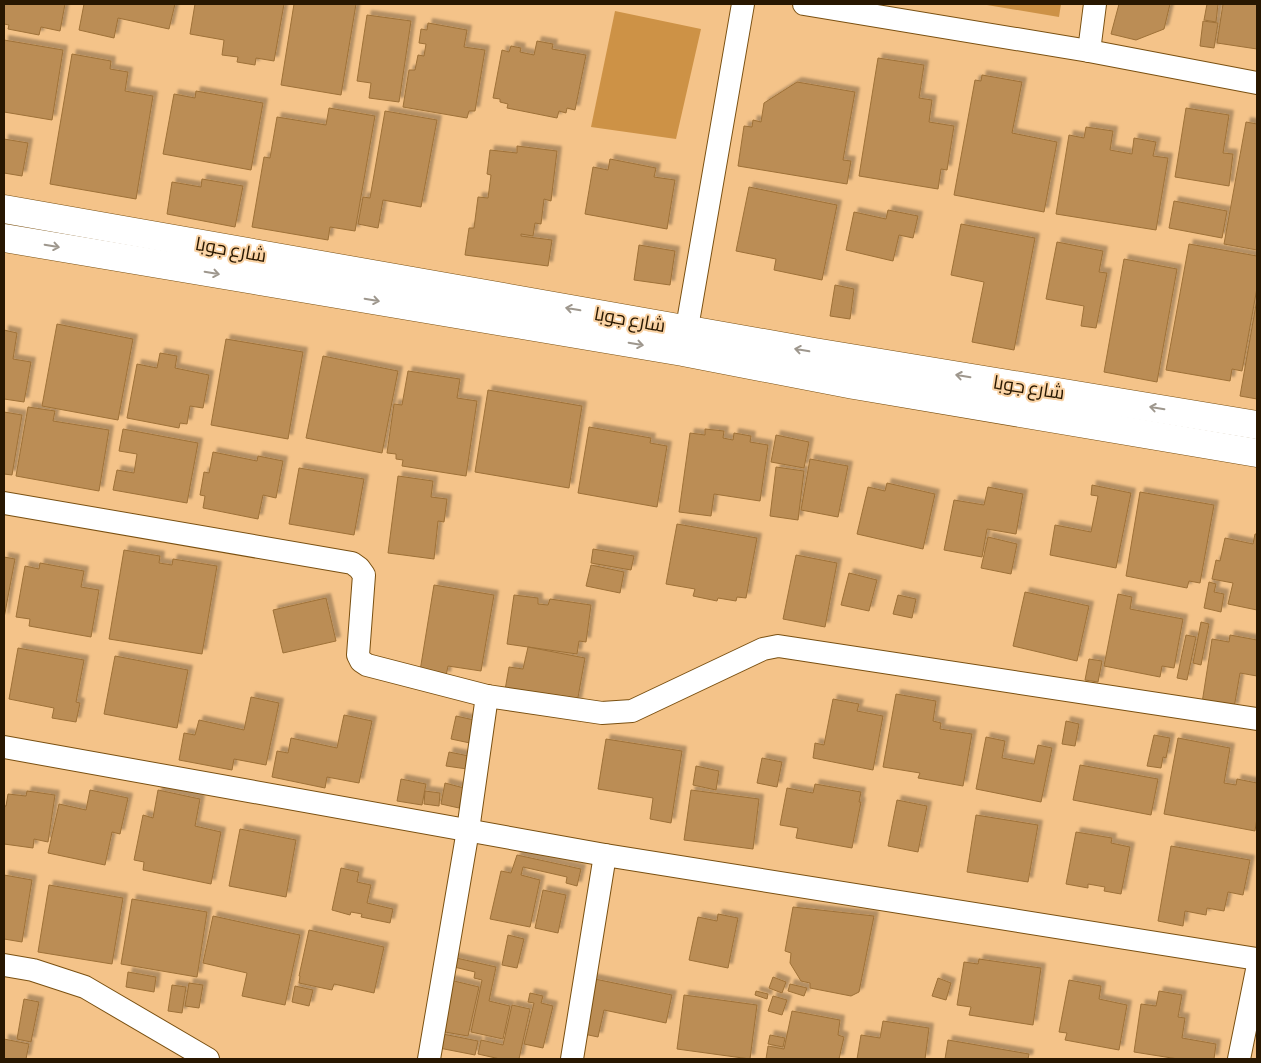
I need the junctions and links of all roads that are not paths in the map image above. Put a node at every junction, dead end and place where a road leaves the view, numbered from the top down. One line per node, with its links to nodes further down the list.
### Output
1 (742, 4): 9 (street)
2 (804, 4): 4 (street)
3 (1095, 4): 5 (street)
4 (846, 7): 5 (street)
5 (1088, 51): 6 (street)
6 (1257, 82)
7 (4, 209): 9 (street, شارع جوبا, one-way to 7)
8 (4, 238): 9 (street, شارع جوبا, one-way to 9)
9 (685, 340): 10 (street, شارع جوبا, one-way to 9); 12 (street, شارع جوبا)
10 (1189, 414): 11 (street, شارع جوبا); 12 (street)
11 (1257, 425)
12 (1179, 440): 13 (street, شارع جوبا)
13 (1257, 453)
14 (4, 503): 15 (street)
15 (487, 696): 16 (street); 18 (street)
16 (1257, 719)
17 (4, 746): 18 (street)
18 (468, 830): 19 (street); 24 (street)
19 (605, 855): 20 (street); 25 (street)
20 (1257, 959)
21 (4, 965): 23 (street)
22 (1257, 970): 26 (street)
23 (208, 1059)
24 (429, 1059)
25 (572, 1059)
26 (1239, 1059)

